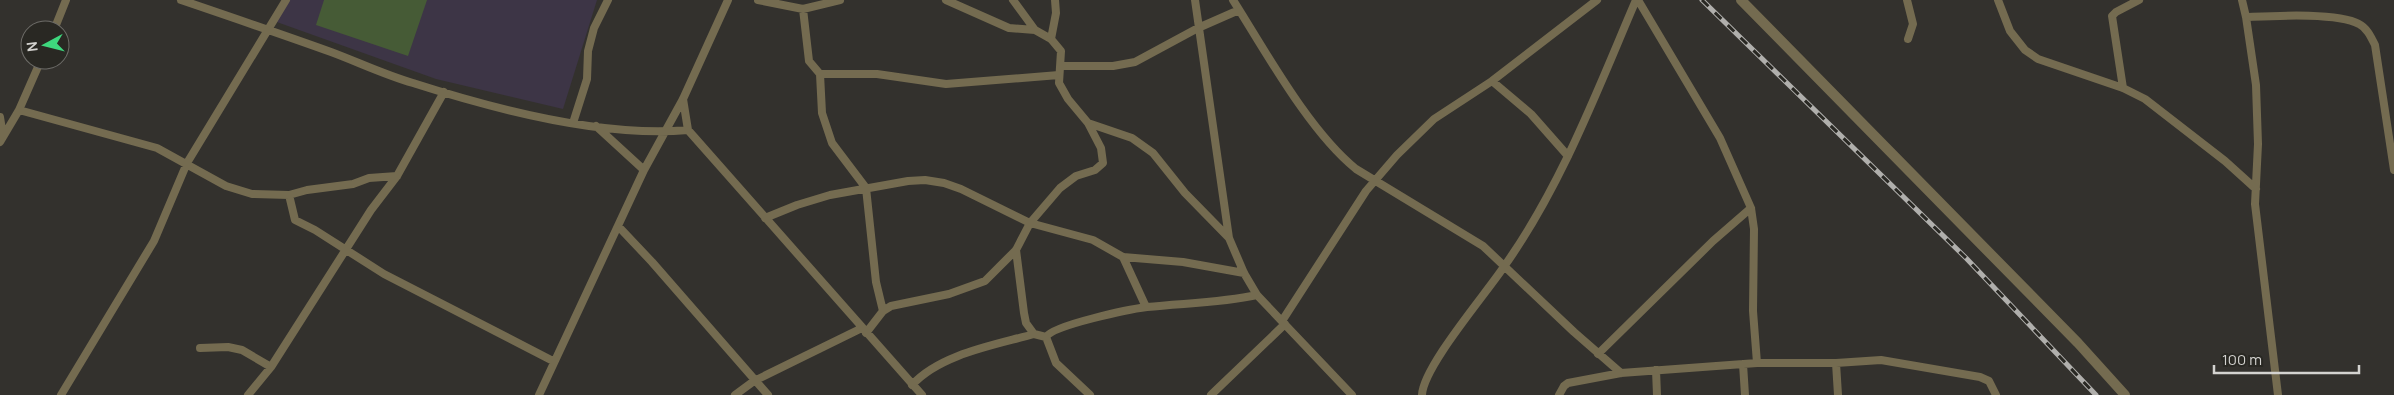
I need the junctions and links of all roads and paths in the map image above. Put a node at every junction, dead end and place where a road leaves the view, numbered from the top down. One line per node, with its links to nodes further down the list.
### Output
1 (66, 0): 23 (street)
2 (180, 0): 25 (street)
3 (286, 0): 25 (street)
4 (608, 0): 39 (street)
5 (728, 0): 36 (street)
6 (758, 0): 20 (street)
7 (840, 0): 20 (street)
8 (946, 0): 26 (street)
9 (1013, 0): 26 (street)
10 (1055, 0): 27 (street)
11 (1195, 0): 24 (street)
12 (1233, 0): 21 (street)
13 (1597, 0): 33 (street)
14 (1637, 0): 45 (street); 54 (street)
15 (1741, 0): 97 (street)
16 (1907, 0): 28 (street)
17 (1998, 0): 34 (street)
18 (2139, 0): 34 (street)
19 (2242, 0): 22 (street)
20 (803, 8): 31 (street)
21 (1239, 10): 24 (street); 50 (street)
22 (2246, 17): 48 (street); 52 (street)
23 (58, 20)
24 (1198, 28): 29 (street); 58 (street)
25 (268, 30): 35 (street); 46 (street)
26 (1036, 30): 27 (street)
27 (1051, 39): 29 (street)
28 (1908, 39)
29 (1062, 66): 32 (street)
30 (37, 70): 37 (street)
31 (820, 74): 32 (street); 51 (street)
32 (1058, 75): 40 (street)
33 (1492, 80): 45 (street); 50 (street)
34 (2123, 88): 52 (street)
35 (444, 92): 39 (street); 49 (street)
36 (683, 99): 42 (street); 43 (street)
37 (19, 110): 44 (street); 46 (street)
38 (0, 117): 44 (street)
39 (573, 123): 41 (street)
40 (1088, 123): 56 (street); 58 (street)
41 (596, 126): 43 (street); 47 (street)
42 (688, 130): 43 (street); 55 (street)
43 (663, 132): 47 (street)
44 (1, 139)
45 (1568, 156): 62 (street)
46 (187, 163): 53 (street); 82 (street)
47 (644, 170): 57 (street)
48 (2394, 170)
49 (397, 176): 53 (street); 60 (street)
50 (1376, 180): 62 (street); 67 (street)
51 (866, 188): 55 (street); 56 (street); 66 (street)
52 (2256, 188): 98 (street)
53 (289, 195): 60 (street)
54 (1751, 208): 72 (street); 74 (street)
55 (765, 218): 68 (street)
56 (1030, 224): 59 (street); 61 (street)
57 (618, 226): 73 (street); 80 (street)
58 (1229, 238): 63 (street)
59 (1016, 250): 66 (street); 69 (street)
60 (345, 251): 73 (street); 77 (street)
61 (1123, 257): 63 (street); 65 (street)
62 (1505, 266): 72 (street); 91 (street)
63 (1244, 273): 64 (street)
64 (1257, 295): 65 (street); 67 (street)
65 (1146, 307): 70 (street)
66 (883, 311): 68 (street)
67 (1284, 323): 89 (street); 90 (street)
68 (864, 331): 80 (street); 81 (street)
69 (1034, 334): 70 (street); 81 (street)
70 (1046, 337): 88 (street)
71 (200, 348): 77 (street)
72 (1598, 354): 79 (street)
73 (553, 361): 84 (street)
74 (1757, 363): 75 (street); 76 (street)
75 (1836, 363): 95 (street); 96 (street)
76 (1743, 364): 78 (street); 94 (street)
77 (271, 367): 83 (street)
78 (1656, 370): 79 (street); 93 (street)
79 (1621, 373): 92 (street)
80 (754, 381): 85 (street); 86 (street)
81 (912, 385): 87 (street)
82 (62, 395)
83 (248, 395)
84 (539, 395)
85 (735, 395)
86 (768, 395)
87 (922, 395)
88 (1090, 395)
89 (1211, 395)
90 (1352, 395)
91 (1422, 395)
92 (1559, 395)
93 (1657, 395)
94 (1745, 395)
95 (1838, 395)
96 (1996, 395)
97 (2125, 395)
98 (2278, 395)

